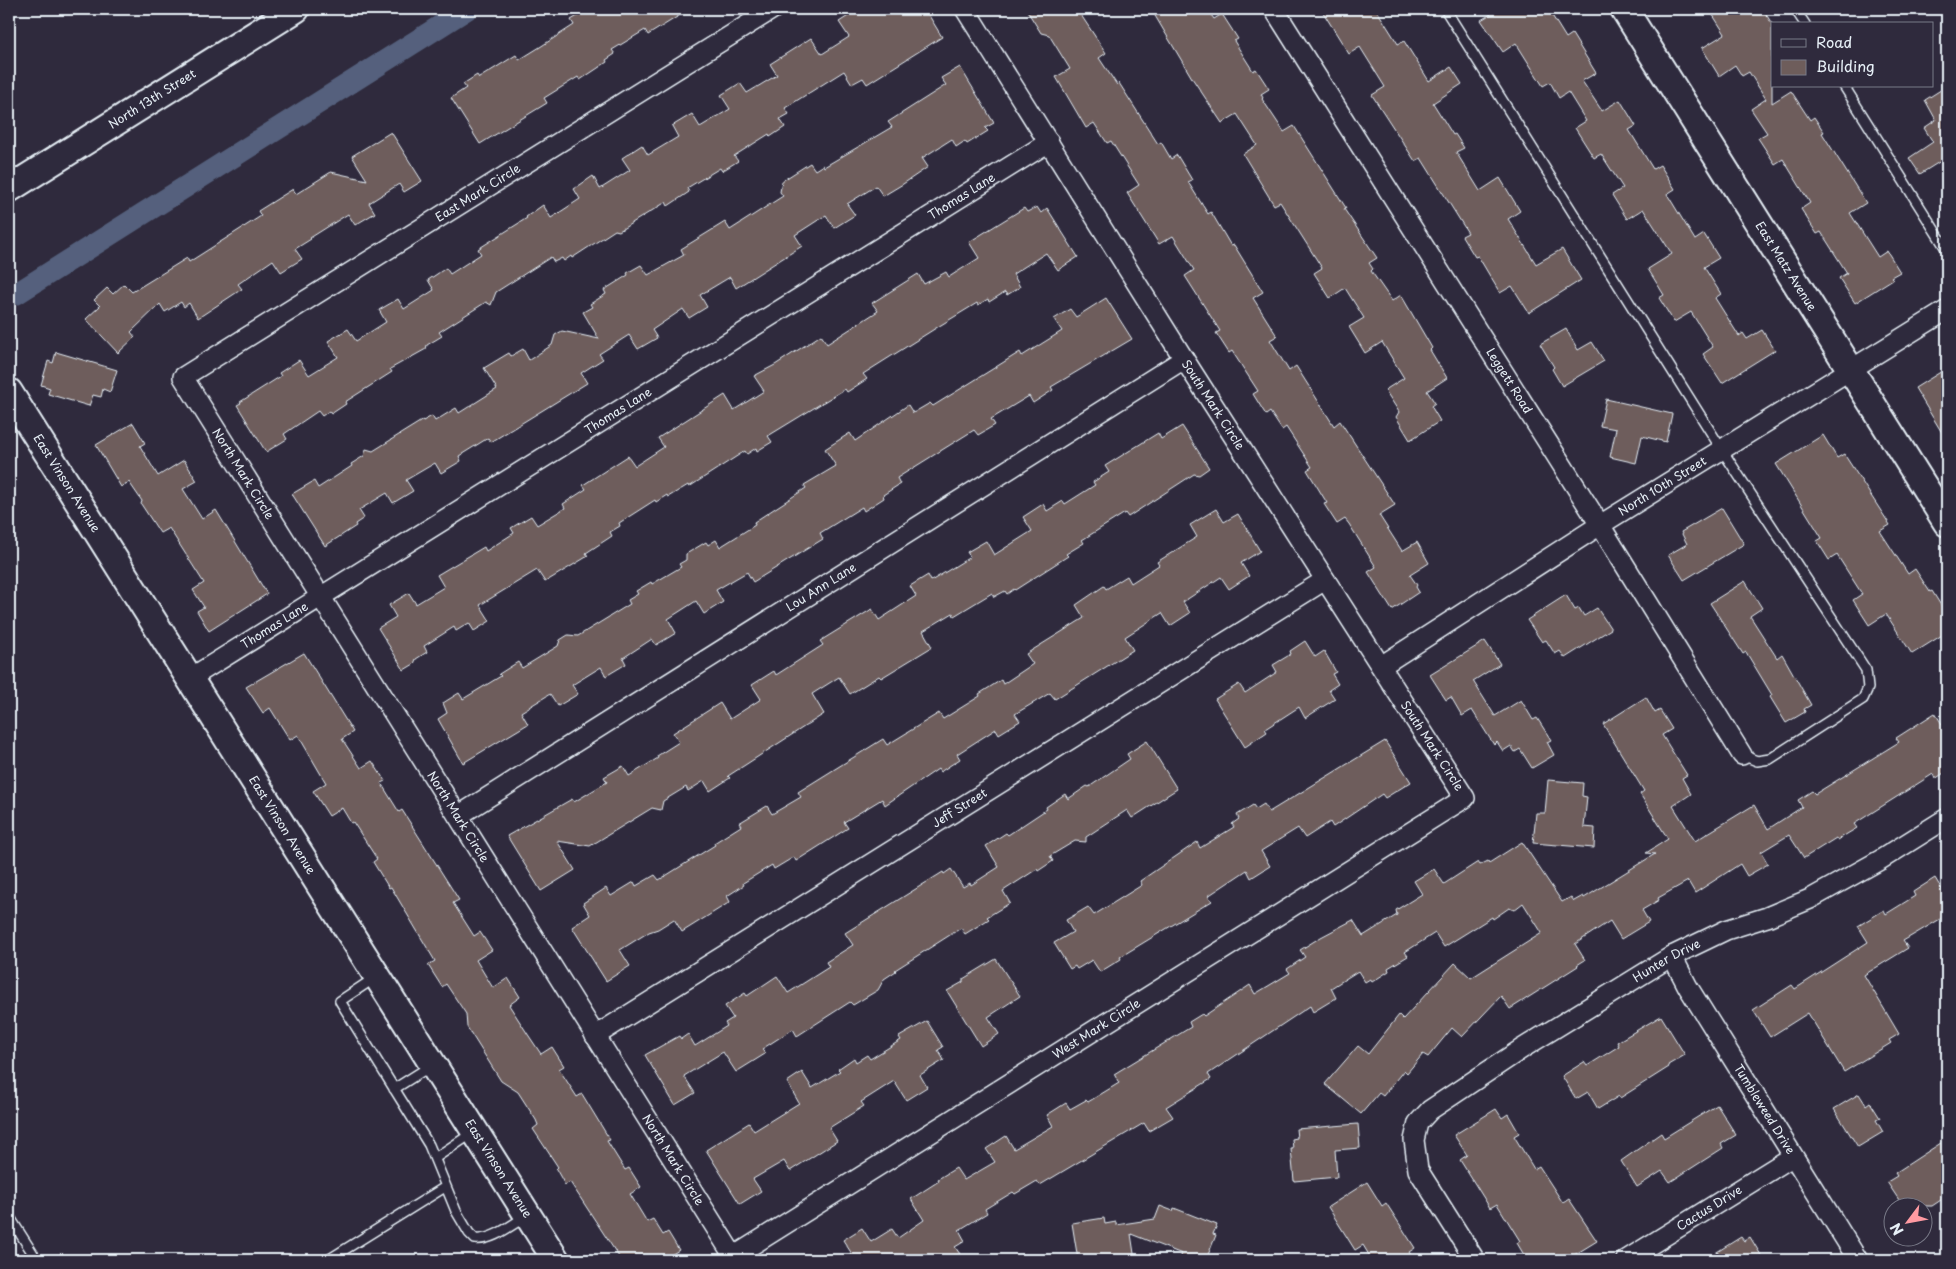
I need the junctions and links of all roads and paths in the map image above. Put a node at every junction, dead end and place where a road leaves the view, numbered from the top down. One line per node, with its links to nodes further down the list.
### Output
1 (296, 9): 11 (street, North 13th Street)
2 (773, 9): 16 (street, East Mark Circle)
3 (966, 9): 10 (street, South Mark Circle)
4 (1274, 9): 20 (street, Leggett Road)
5 (1445, 9): 18 (lane)
6 (1624, 9): 15 (street, East Matz Avenue)
7 (1795, 9): 8 (lane)
8 (1803, 22)
9 (1845, 88): 12 (lane)
10 (1049, 142): 14 (street, South Mark Circle); 22 (street, Thomas Lane)
11 (9, 189)
12 (1947, 250)
13 (1947, 310): 15 (street, North 10th Street)
14 (1184, 359): 21 (street, South Mark Circle); 27 (street, Lou Ann Lane)
15 (1852, 370): 18 (street, North 10th Street); 19 (street, East Matz Avenue)
16 (183, 377): 22 (street, North Mark Circle)
17 (9, 392): 24 (street, East Vinson Avenue)
18 (1722, 450): 20 (street, North 10th Street); 25 (lane)
19 (1947, 523)
20 (1600, 525): 23 (street, North 10th Street); 25 (street, Leggett Road)
21 (1325, 580): 23 (street, South Mark Circle); 31 (street, Jeff Street)
22 (320, 597): 24 (street, Thomas Lane); 27 (street, North Mark Circle)
23 (1381, 666): 26 (street, South Mark Circle)
24 (189, 680): 30 (street, East Vinson Avenue)
25 (1742, 755)
26 (1465, 798): 40 (street, West Mark Circle)
27 (458, 816): 31 (street, North Mark Circle)
28 (1947, 818): 29 (street, Hunter Drive)
29 (1672, 956): 35 (street, Tumbleweed Drive); 44 (street, Hunter Drive)
30 (377, 977): 32 (street, East Vinson Avenue); 33 (lane)
31 (595, 1036): 40 (street, North Mark Circle)
32 (432, 1064): 33 (lane); 34 (street, East Vinson Avenue)
33 (394, 1089): 36 (lane)
34 (475, 1132): 36 (lane); 38 (street, East Vinson Avenue)
35 (1792, 1157): 45 (street, Cactus Drive); 46 (street, Tumbleweed Drive)
36 (435, 1158): 37 (lane)
37 (445, 1187): 38 (lane); 42 (lane)
38 (527, 1215): 43 (street, East Vinson Avenue)
39 (9, 1216): 41 (lane)
40 (731, 1258)
41 (37, 1260)
42 (328, 1260)
43 (556, 1260)
44 (1475, 1260)
45 (1626, 1260)
46 (1858, 1260)

